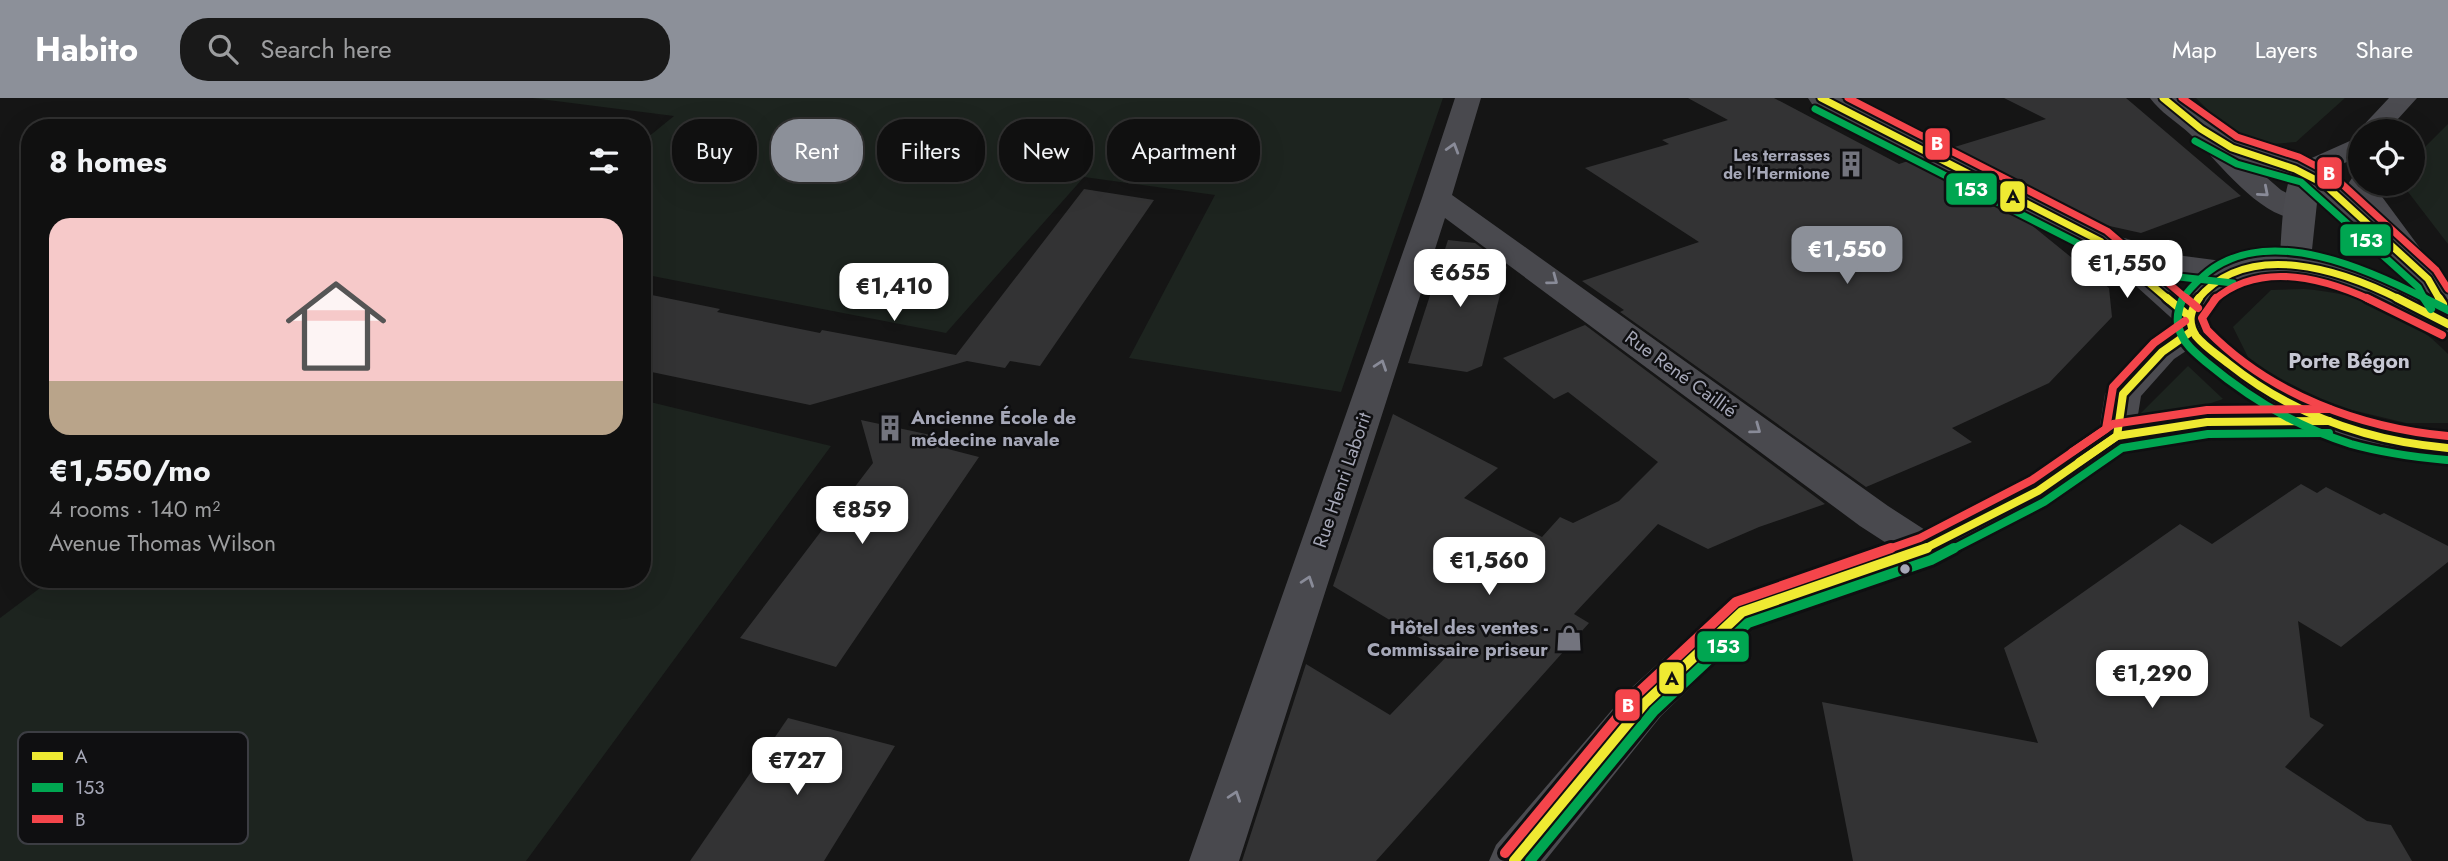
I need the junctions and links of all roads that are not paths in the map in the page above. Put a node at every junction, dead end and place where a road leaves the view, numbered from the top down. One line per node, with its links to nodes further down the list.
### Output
1 (1468, 98): 10 (street, Rue Henri Laborit, one-way to 1)
2 (1821, 98): 12 (street)
3 (2163, 98): 6 (street)
4 (2404, 98): 5 (main road)
5 (2387, 119)
6 (2201, 130): 8 (street); 11 (street, one-way to 11)
7 (2348, 155): 8 (main road)
8 (2306, 172): 11 (main road); 15 (street)
9 (2367, 196): 15 (main road)
10 (1437, 198): 22 (street, Rue René Caillié, one-way to 22); 23 (street, Rue Henri Laborit, one-way to 10)
11 (2299, 212): 13 (main road)
12 (2100, 241): 14 (street); 17 (street)
13 (2295, 265): 14 (main road); 18 (main road)
14 (2234, 271): 17 (main road)
15 (2428, 279): 16 (main road)
16 (2448, 313)
17 (2191, 324): 19 (main road); 20 (main road)
18 (2448, 324)
19 (2329, 421): 20 (main road); 21 (main road)
20 (2116, 436): 22 (main road)
21 (2448, 448)
22 (1925, 550): 24 (main road)
23 (1214, 861)
24 (1514, 861)

